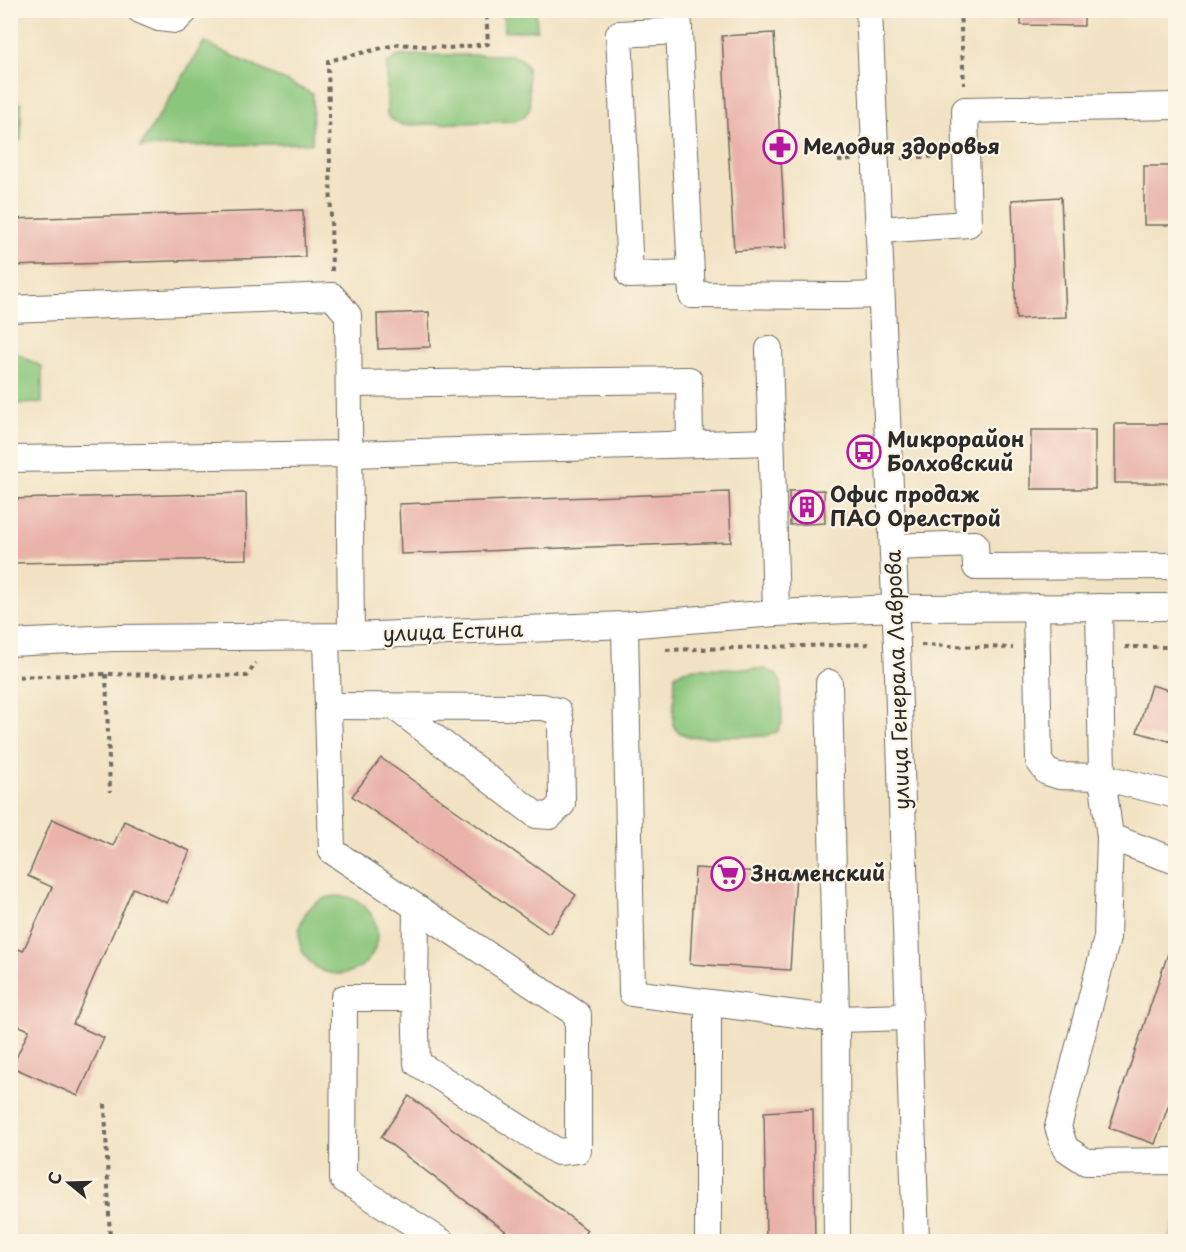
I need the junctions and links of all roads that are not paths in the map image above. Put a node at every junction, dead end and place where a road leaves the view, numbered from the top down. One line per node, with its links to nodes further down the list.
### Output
1 (141, 10): 2 (street)
2 (186, 10)
3 (869, 10): 6 (street, улица Генерала Лаврова)
4 (678, 21): 7 (street); 7 (street)
5 (1176, 106): 6 (street)
6 (878, 230): 8 (street, улица Генерала Лаврова)
7 (691, 273): 8 (street)
8 (880, 294): 16 (street, улица Генерала Лаврова)
9 (10, 309): 11 (street)
10 (769, 349): 12 (street)
11 (349, 384): 13 (street); 14 (street)
12 (771, 442): 13 (street); 23 (street)
13 (690, 444): 14 (street)
14 (350, 454): 15 (street); 25 (street)
15 (10, 459)
16 (893, 548): 17 (street); 21 (street, улица Генерала Лаврова)
17 (1176, 566)
18 (1036, 607): 19 (street, улица Естина); 21 (street, улица Естина); 31 (street)
19 (1100, 607): 20 (street, улица Естина); 31 (street)
20 (1175, 607): 22 (street)
21 (896, 608): 23 (street, улица Естина); 38 (street, улица Генерала Лаврова)
22 (1176, 612)
23 (776, 613): 24 (street, улица Естина)
24 (625, 625): 25 (street, улица Естина); 37 (street)
25 (351, 636): 26 (street, улица Естина)
26 (326, 637): 27 (street, улица Естина); 29 (street)
27 (10, 643)
28 (829, 683): 39 (street)
29 (328, 706): 30 (street); 35 (street)
30 (395, 706): 30 (street)
31 (1102, 777): 32 (street); 33 (street)
32 (1176, 795)
33 (1110, 837): 34 (street); 40 (street)
34 (1176, 861)
35 (416, 907): 36 (street); 36 (street)
36 (415, 998): 41 (street)
37 (708, 1003): 39 (street); 42 (street)
38 (910, 1017): 39 (street); 44 (street, улица Генерала Лаврова)
39 (836, 1019): 43 (street)
40 (1176, 1161)
41 (441, 1242)
42 (708, 1242)
43 (837, 1242)
44 (916, 1242)

